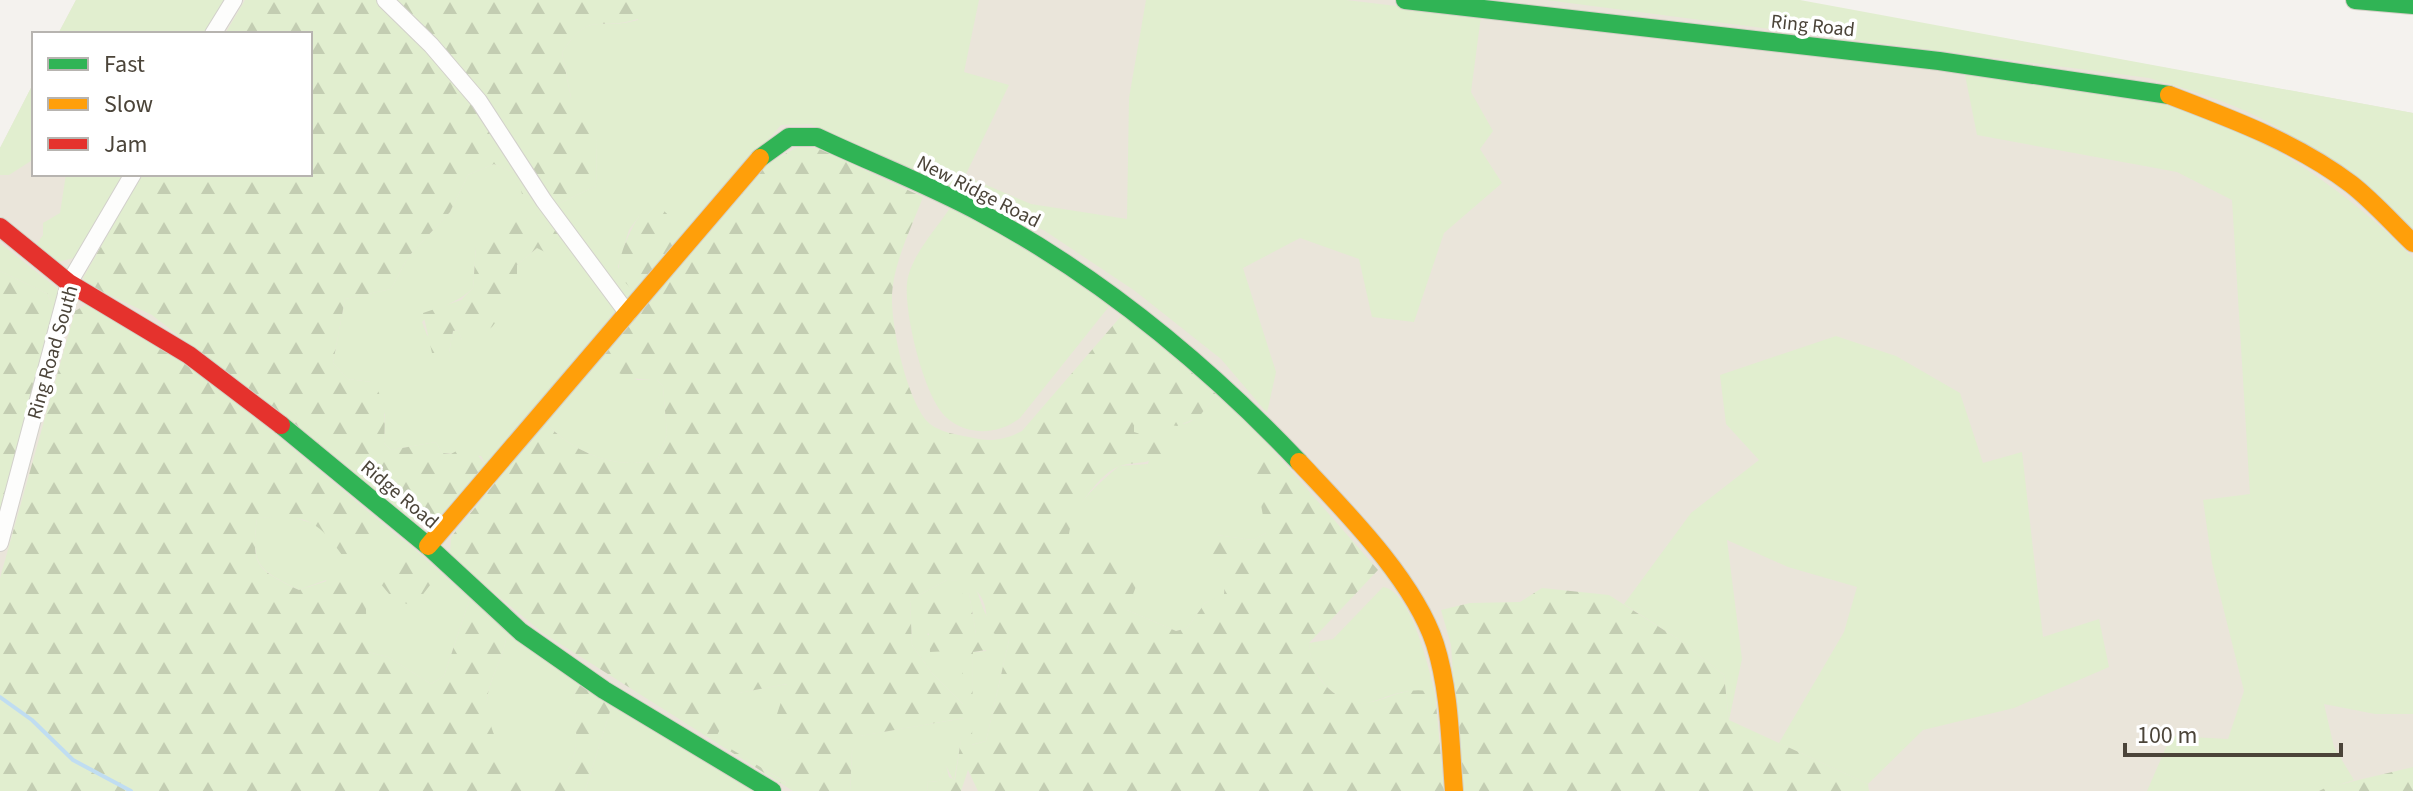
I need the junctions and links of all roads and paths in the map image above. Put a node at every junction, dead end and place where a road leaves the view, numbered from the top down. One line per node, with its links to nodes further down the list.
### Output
1 (234, 0): 6 (street)
2 (385, 0): 11 (street)
3 (1405, 0): 9 (street, Ring Road)
4 (2355, 0): 5 (street)
5 (2413, 5)
6 (214, 32)
7 (132, 176): 10 (street, Ring Road South)
8 (0, 227): 10 (street, Ridge Road)
9 (2413, 243)
10 (69, 283): 12 (street, Ring Road South); 13 (street, Ridge Road)
11 (628, 314): 13 (street, New Ridge Road); 15 (street, New Ridge Road)
12 (0, 543)
13 (428, 546): 14 (street, Ridge Road)
14 (772, 791)
15 (1454, 791)

